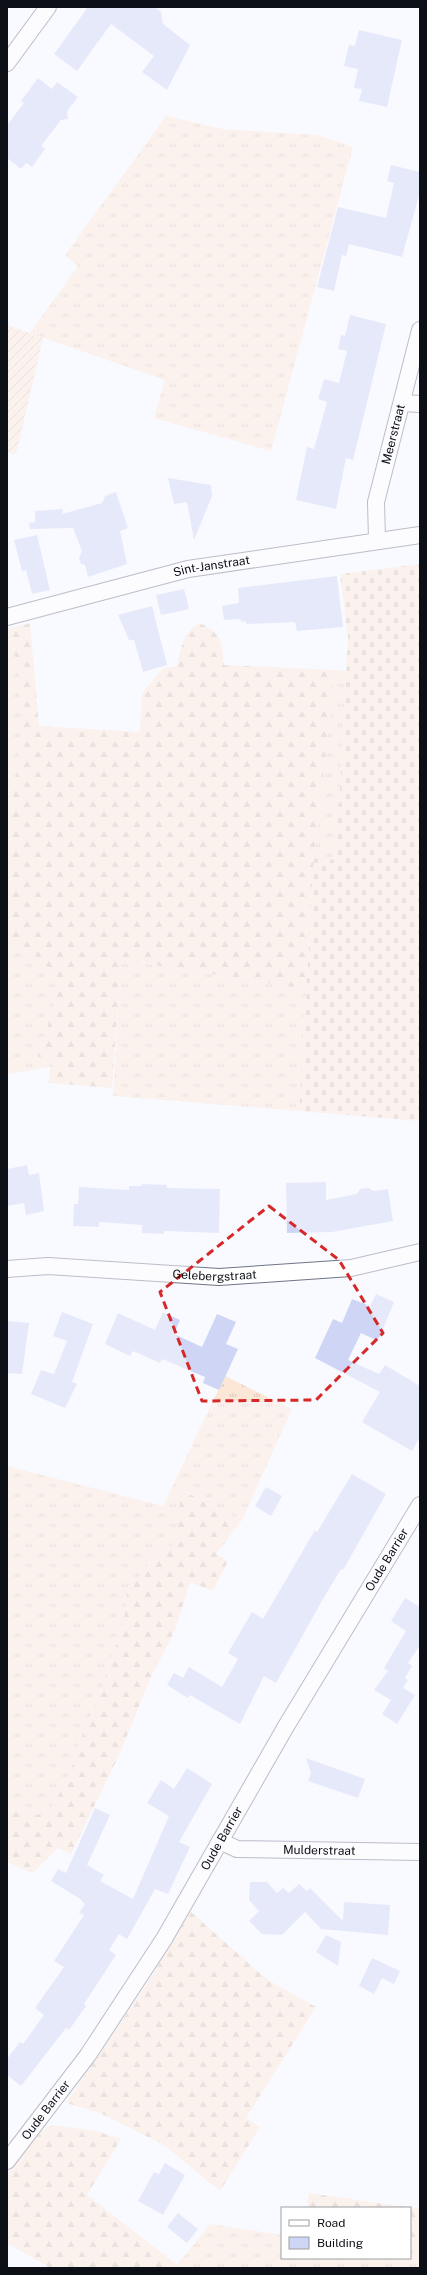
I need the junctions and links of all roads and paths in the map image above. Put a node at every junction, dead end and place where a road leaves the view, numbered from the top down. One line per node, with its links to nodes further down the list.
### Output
1 (48, 7): 2 (street)
2 (7, 62)
3 (420, 330): 4 (street, Meerstraat)
4 (402, 402): 5 (street); 7 (street, Meerstraat)
5 (420, 404)
6 (420, 535): 7 (street, Sint-Janstraat)
7 (377, 540): 8 (street, Sint-Janstraat)
8 (7, 617)
9 (420, 1252): 10 (street, Gelebergstraat)
10 (7, 1270)
11 (420, 1505): 12 (street, Oude Barrier)
12 (220, 1841): 13 (street, Mulderstraat); 14 (street, Oude Barrier)
13 (420, 1852)
14 (7, 2161)

